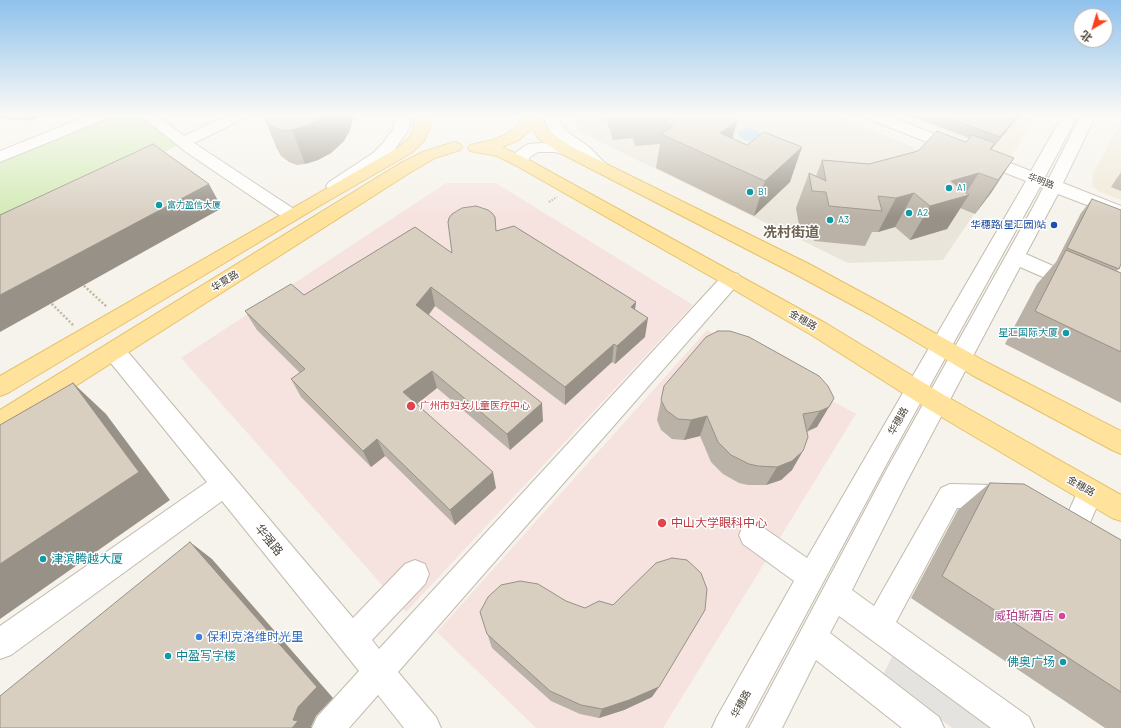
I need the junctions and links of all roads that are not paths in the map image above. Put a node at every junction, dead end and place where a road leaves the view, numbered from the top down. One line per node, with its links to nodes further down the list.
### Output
1 (20, 149): 14 (street)
2 (191, 149): 21 (street)
3 (386, 149): 19 (street)
4 (408, 149): 16 (main road, 华夏路)
5 (446, 149): 16 (main road, 华夏路)
6 (482, 149): 15 (main road, 金穗路)
7 (531, 149): 15 (street)
8 (563, 149): 13 (street)
9 (582, 149): 17 (street)
10 (958, 149): 18 (street, 华明路)
11 (1058, 149): 18 (street, 华穗路)
12 (1067, 149): 18 (street, 华穗路)
13 (566, 150): 17 (main road)
14 (0, 157)
15 (521, 162): 23 (main road, 金穗路)
16 (393, 166): 19 (main road, 华夏路); 26 (main road, 华夏路)
17 (600, 167): 25 (main road)
18 (1045, 183): 20 (street, 华明路); 22 (street, 华穗路); 25 (street, 华穗路)
19 (310, 204): 21 (main road, 华夏路)
20 (1121, 212)
21 (291, 215): 28 (main road, 华夏路)
22 (1015, 257): 24 (street); 27 (street, 华穗路)
23 (732, 280): 29 (main road, 金穗路); 45 (street)
24 (1121, 304)
25 (941, 347): 27 (main road); 29 (street, 华穗路)
26 (114, 351): 30 (main road, 华夏路); 32 (street, 华强路)
27 (960, 358): 29 (street, 华穗路); 31 (main road)
28 (0, 386)
29 (926, 396): 33 (main road, 金穗路); 39 (street, 华穗路); 40 (street, 华穗路)
30 (0, 422)
31 (1121, 443)
32 (224, 484): 43 (street, 华强路); 44 (street)
33 (1090, 492): 34 (main road, 金穗路); 37 (street)
34 (1121, 509)
35 (1021, 513): 41 (street)
36 (752, 535): 39 (street)
37 (1068, 541)
38 (415, 574): 43 (street)
39 (811, 577): 48 (street, 华穗路)
40 (835, 595): 41 (street); 42 (street, 华穗路)
41 (878, 627): 51 (street)
42 (812, 638): 49 (street, 华穗路); 50 (street)
43 (352, 640): 45 (street, 华强路)
44 (0, 644)
45 (378, 672): 46 (street); 47 (street, 华强路)
46 (328, 728)
47 (424, 728)
48 (728, 728)
49 (765, 728)
50 (928, 728)
51 (1018, 728)

